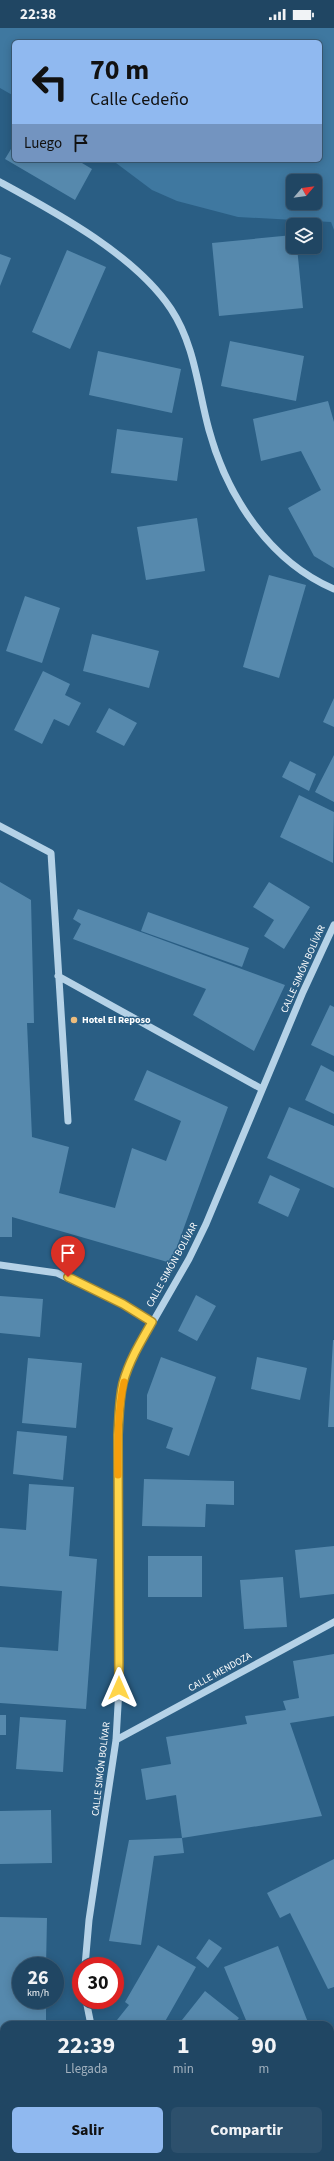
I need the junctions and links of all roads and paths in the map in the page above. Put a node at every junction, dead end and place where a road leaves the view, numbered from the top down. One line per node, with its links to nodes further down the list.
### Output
1 (0, 182): 2 (street)
2 (334, 589)
3 (0, 826): 5 (street)
4 (334, 925): 6 (street, CALLE SIMÓN BOLÍVAR)
5 (58, 976): 6 (street); 7 (street)
6 (262, 1089): 9 (street, CALLE SIMÓN BOLÍVAR)
7 (68, 1121)
8 (0, 1265): 9 (street)
9 (152, 1322): 11 (street, CALLE SIMÓN BOLÍVAR)
10 (334, 1622): 11 (street, CALLE MENDOZA)
11 (116, 1740): 12 (street, CALLE SIMÓN BOLÍVAR)
12 (86, 1957)
13 (88, 2009): 14 (street)
14 (91, 2021)

